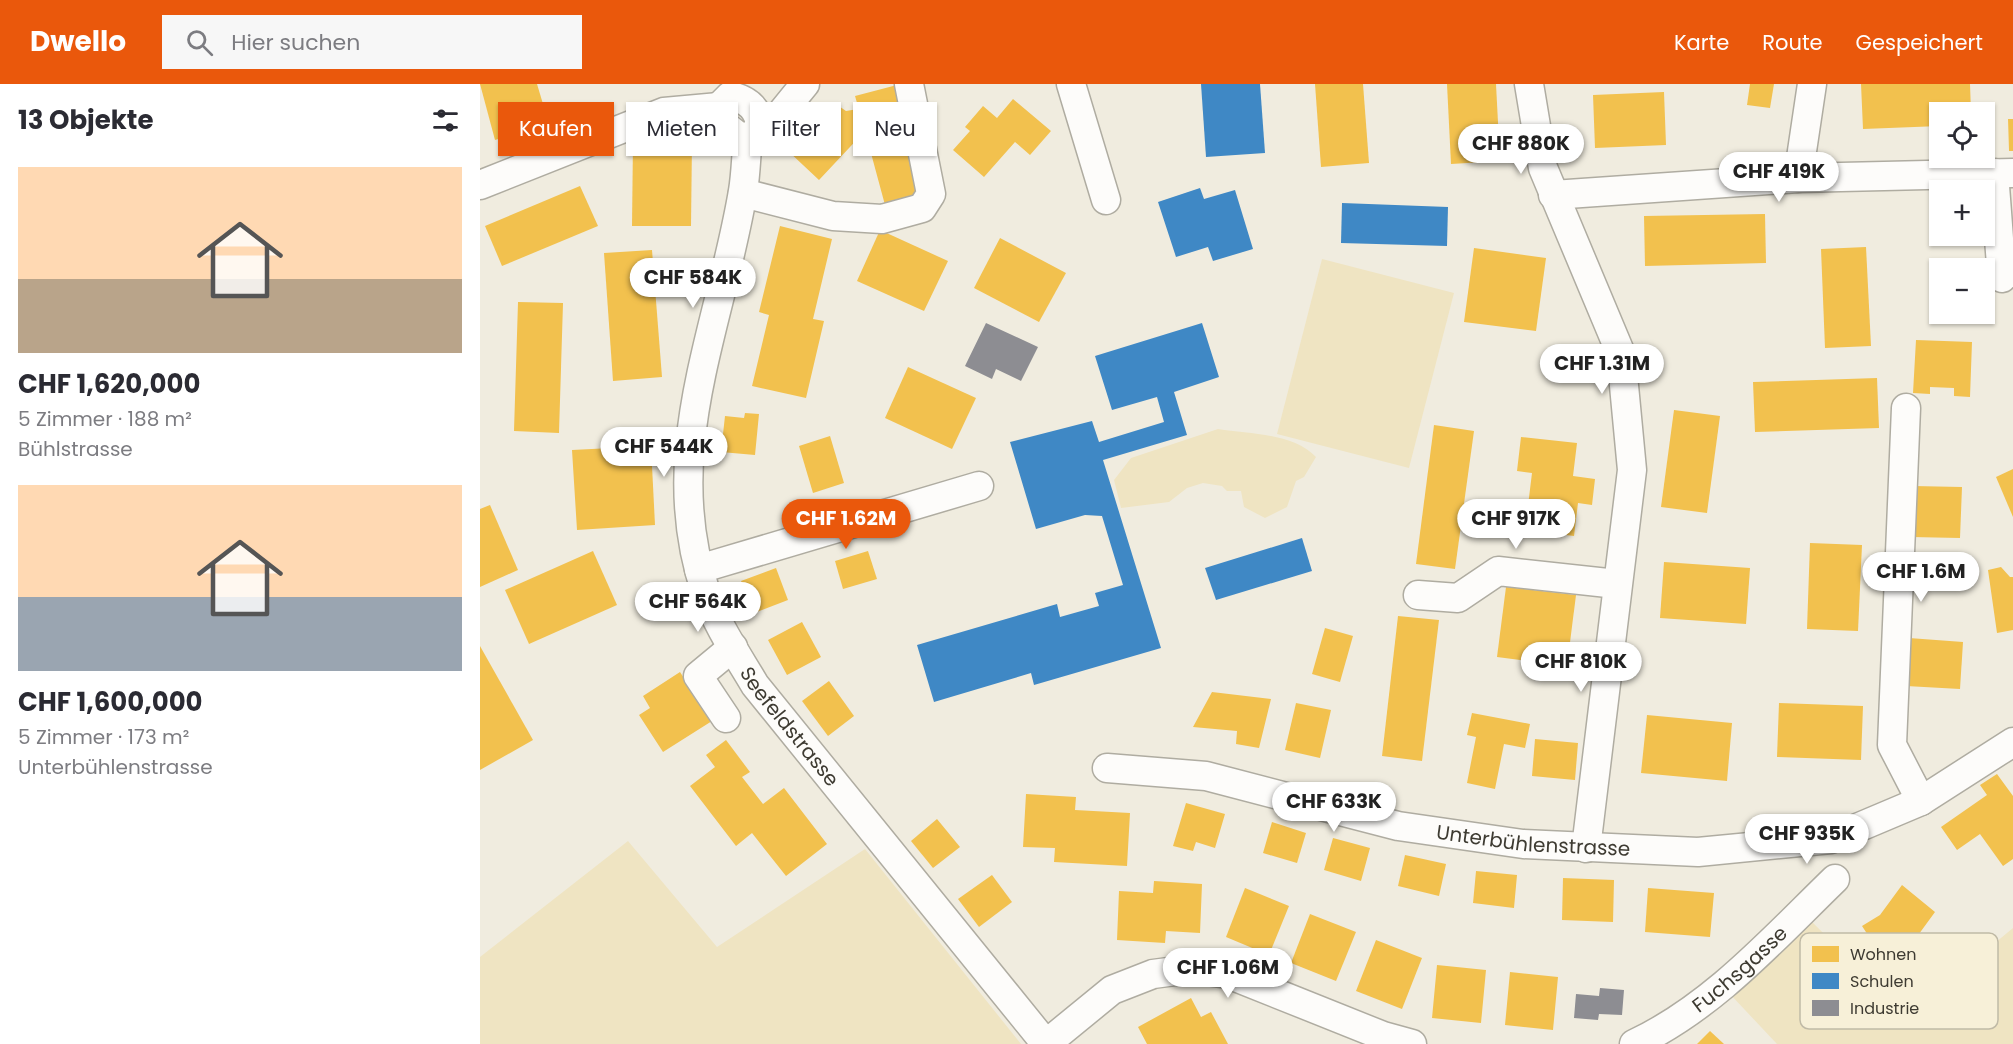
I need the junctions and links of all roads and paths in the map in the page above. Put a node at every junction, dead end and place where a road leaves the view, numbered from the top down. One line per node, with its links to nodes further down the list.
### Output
1 (805, 84): 7 (street)
2 (909, 84): 13 (street)
3 (1071, 84): 15 (street)
4 (1529, 84): 14 (street)
5 (1812, 84): 11 (street)
6 (730, 96): 8 (street); 12 (street)
7 (790, 102)
8 (750, 134)
9 (750, 154): 13 (street, Seefeldstrasse)
10 (2004, 173): 11 (street); 16 (street)
11 (1798, 178): 14 (street)
12 (480, 185)
13 (742, 193): 19 (street, Seefeldstrasse)
14 (1553, 195): 20 (street)
15 (1106, 200)
16 (2002, 278)
17 (1906, 408): 26 (street)
18 (979, 486): 19 (street)
19 (699, 570): 22 (street, Seefeldstrasse)
20 (1617, 584): 21 (street); 27 (street)
21 (1418, 595)
22 (733, 647): 23 (street); 29 (street, Seefeldstrasse)
23 (726, 718)
24 (2013, 742): 26 (street, Unterbühlenstrasse)
25 (1107, 768): 27 (street, Unterbühlenstrasse)
26 (1921, 801): 27 (street, Unterbühlenstrasse)
27 (1586, 849)
28 (1834, 879): 31 (street, Fuchsgasse)
29 (1046, 1044): 30 (street)
30 (1412, 1044)
31 (1634, 1044)

